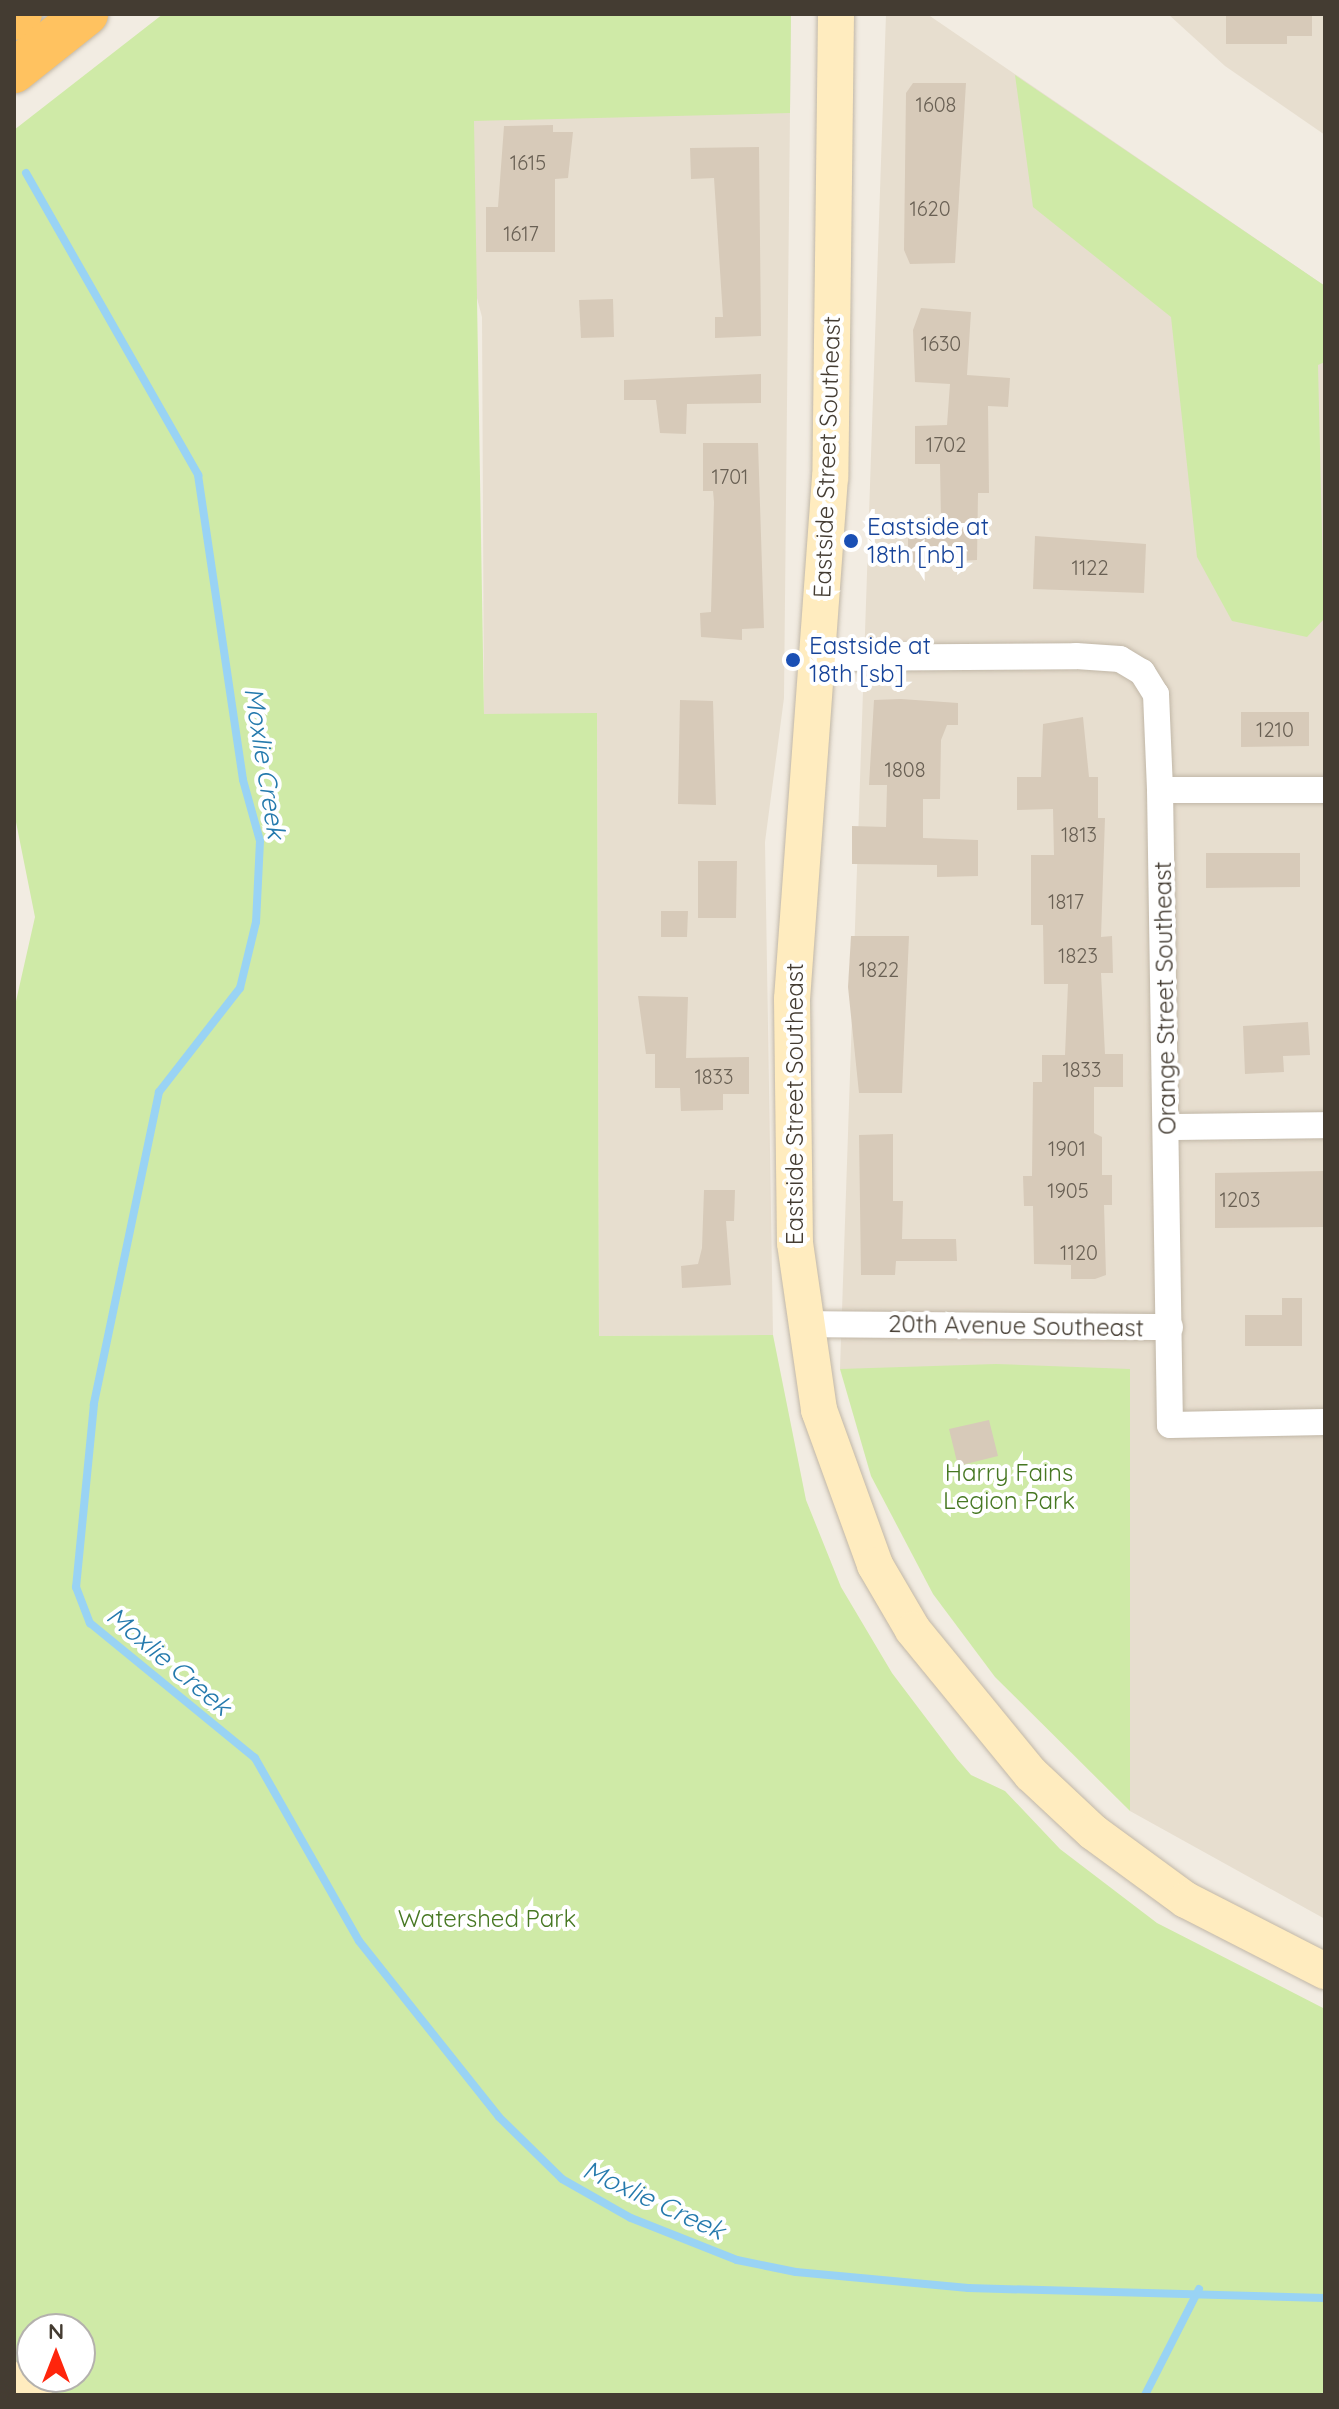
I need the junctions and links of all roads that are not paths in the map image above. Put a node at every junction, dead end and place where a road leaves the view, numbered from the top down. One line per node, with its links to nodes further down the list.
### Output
1 (20, 14): 4 (highway)
2 (86, 14): 5 (highway)
3 (836, 14): 6 (street, Eastside Street Southeast)
4 (14, 18)
5 (14, 71)
6 (818, 658): 7 (street, Orange Street Southeast); 11 (street, Eastside Street Southeast)
7 (1160, 790): 8 (street); 10 (street, Orange Street Southeast)
8 (1325, 790)
9 (1325, 1125): 10 (street)
10 (1168, 1127): 12 (street, Orange Street Southeast)
11 (803, 1324): 12 (street, 20th Avenue Southeast); 14 (street, Eastside Street Southeast)
12 (1170, 1327): 13 (street, 20th Avenue Southeast)
13 (1325, 1422)
14 (1325, 1971)
15 (14, 2380): 16 (street)
16 (34, 2395)

